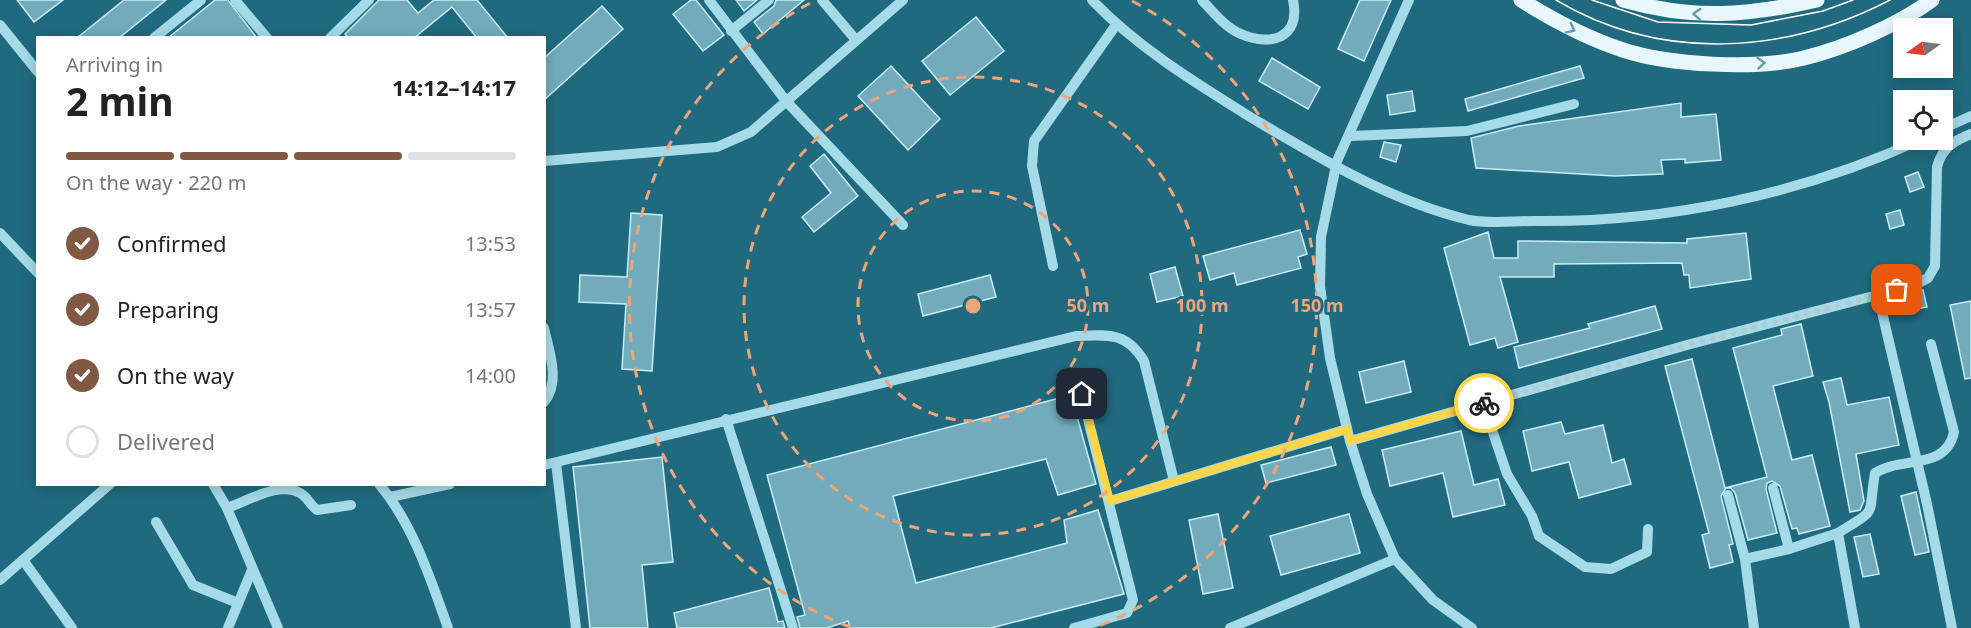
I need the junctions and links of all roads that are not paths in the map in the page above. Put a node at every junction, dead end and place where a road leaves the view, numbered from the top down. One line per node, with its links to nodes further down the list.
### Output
1 (201, 0): 19 (street)
2 (235, 0): 20 (street)
3 (369, 0): 21 (street)
4 (709, 0): 18 (street)
5 (769, 0): 18 (street)
6 (822, 0): 22 (street)
7 (903, 0): 22 (street)
8 (1092, 0): 17 (street)
9 (1202, 0): 10 (street)
10 (1293, 0)
11 (1409, 0): 29 (street)
12 (1521, 0): 15 (main road, one-way to 15)
13 (1623, 0): 14 (main road, one-way to 13)
14 (1817, 0)
15 (1932, 0)
16 (0, 25): 23 (street)
17 (1116, 25): 32 (street); 35 (street)
18 (731, 31): 24 (street)
19 (156, 36)
20 (265, 36)
21 (332, 36)
22 (856, 40): 24 (street)
23 (36, 70)
24 (786, 101): 31 (street); 33 (street)
25 (1574, 104): 29 (street)
26 (1971, 116): 27 (street)
27 (1953, 124)
28 (1971, 134): 37 (street)
29 (1351, 136): 32 (street)
30 (1897, 150): 32 (street)
31 (546, 161)
32 (1336, 168): 44 (street)
33 (903, 225)
34 (0, 233): 36 (street)
35 (1053, 266)
36 (36, 271)
37 (1878, 295): 42 (street); 46 (street)
38 (546, 337): 41 (street)
39 (1932, 344): 46 (street)
40 (1082, 394): 57 (street)
41 (546, 398)
42 (1483, 403): 45 (street); 61 (street)
43 (726, 419): 47 (street); 49 (street); 75 (street)
44 (1347, 429): 45 (street); 49 (street)
45 (1350, 441): 64 (street)
46 (1916, 462): 62 (street); 81 (street)
47 (556, 463): 48 (street); 74 (street)
48 (546, 465)
49 (1174, 481): 57 (street)
50 (108, 486): 66 (street)
51 (214, 486): 59 (street)
52 (381, 486): 56 (street)
53 (441, 486): 56 (street)
54 (1773, 488): 63 (street)
55 (1728, 495): 65 (street)
56 (390, 497): 73 (street)
57 (1110, 501): 76 (street)
58 (351, 505): 59 (street)
59 (227, 508): 67 (street)
60 (156, 522): 69 (street)
61 (1648, 529)
62 (1838, 533): 63 (street); 80 (street)
63 (1789, 549): 65 (street)
64 (1395, 559): 77 (street); 78 (street)
65 (1745, 559): 79 (street)
66 (22, 560): 68 (street); 70 (street)
67 (252, 570): 69 (street); 72 (street)
68 (0, 580)
69 (238, 603): 71 (street)
70 (72, 628)
71 (228, 628)
72 (278, 628)
73 (448, 628)
74 (576, 628)
75 (792, 628)
76 (1074, 628)
77 (1230, 628)
78 (1472, 628)
79 (1754, 628)
80 (1855, 628)
81 (1952, 628)

